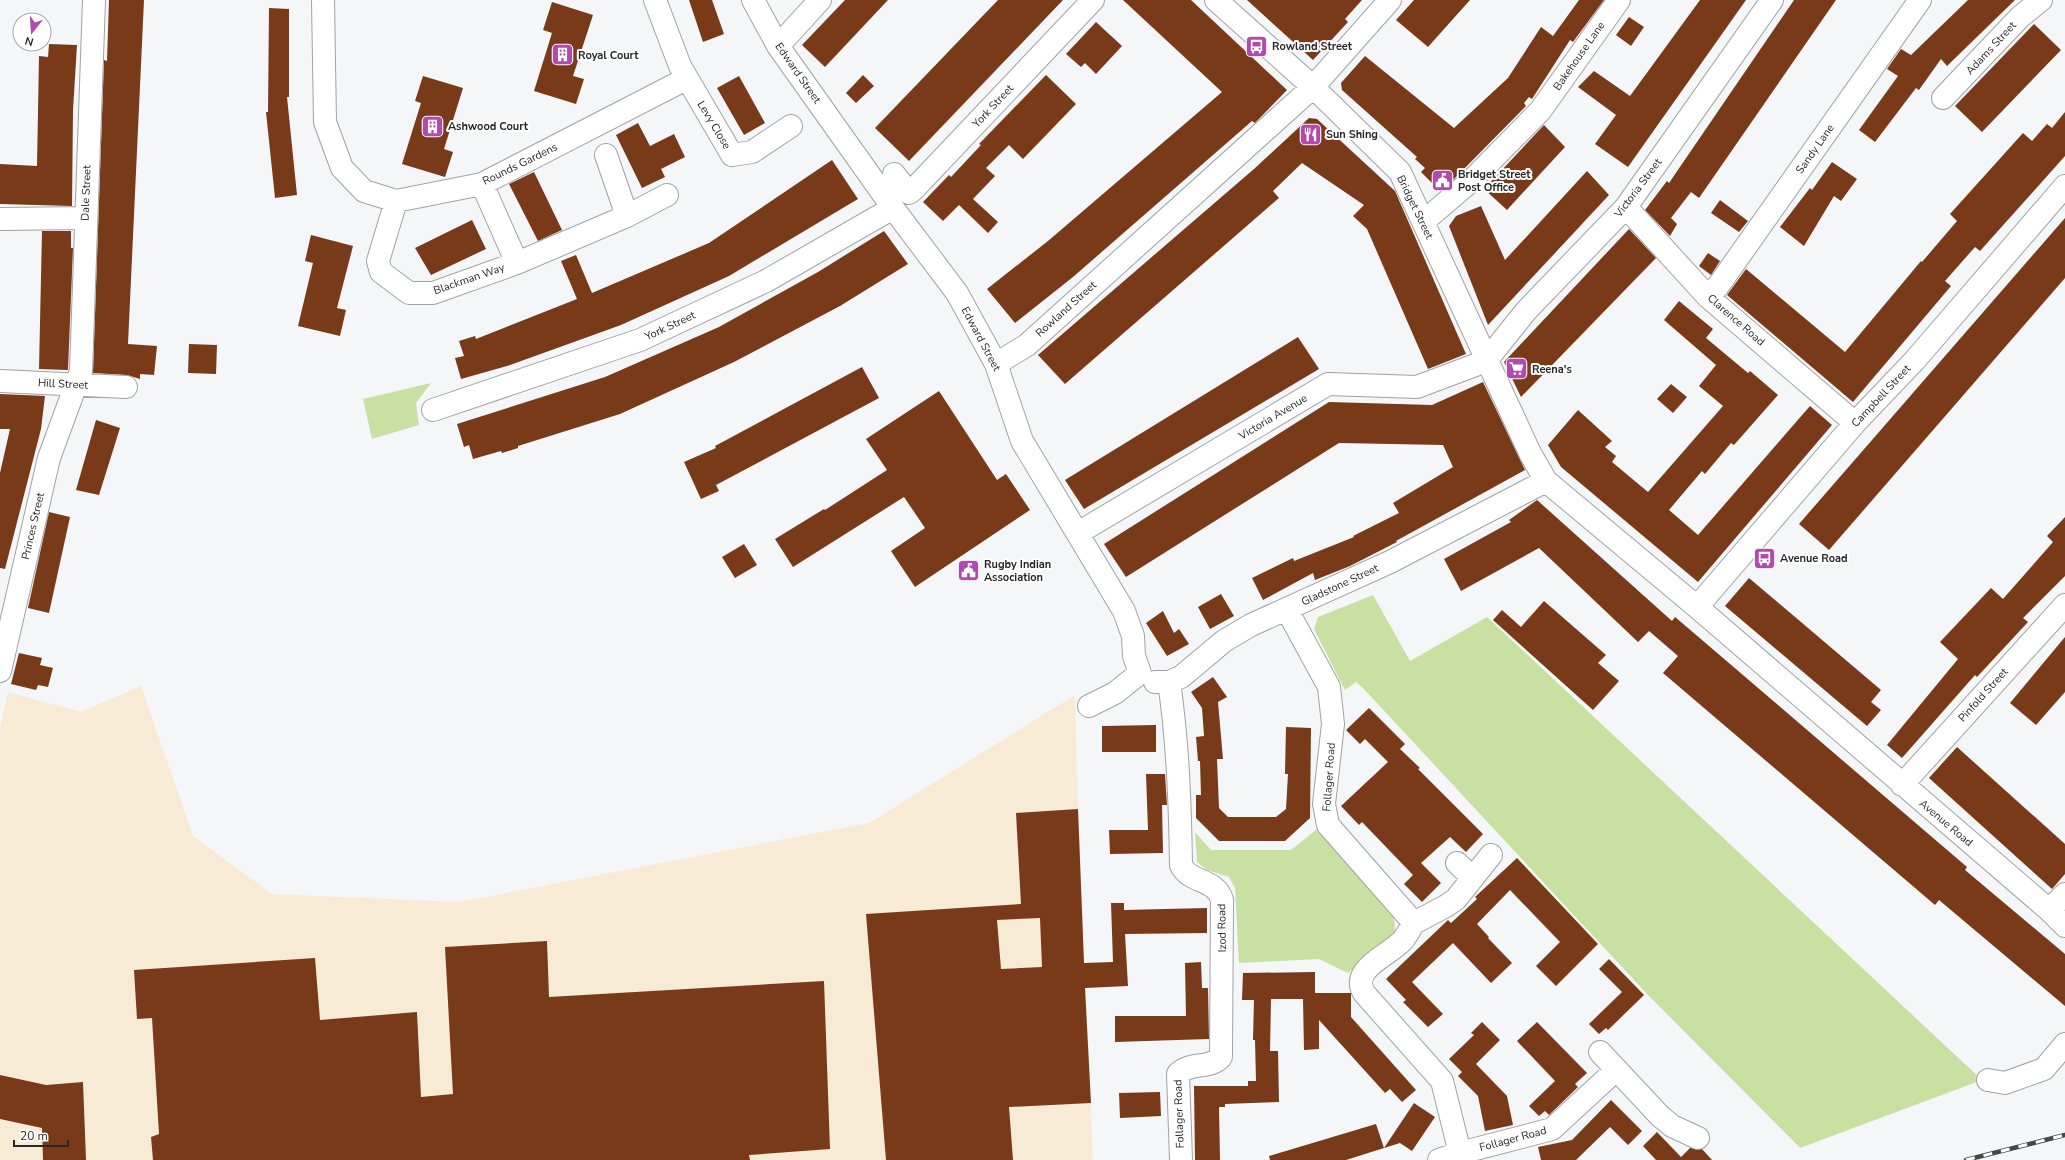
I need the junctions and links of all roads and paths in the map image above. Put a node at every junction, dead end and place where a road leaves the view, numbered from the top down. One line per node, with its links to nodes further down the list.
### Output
1 (94, 0): 27 (street, Dale Street)
2 (323, 0): 23 (street, Rounds Gardens)
3 (655, 0): 14 (street)
4 (752, 0): 13 (street, Edward Street)
5 (820, 0): 13 (street)
6 (1093, 0): 19 (street, York Street)
7 (1216, 0): 15 (street, Bridget Street)
8 (1390, 0): 15 (street, Rowland Street)
9 (1619, 0): 29 (street, Bakehouse Lane)
10 (1772, 0): 24 (street, Victoria Street)
11 (1920, 0): 31 (street, Sandy Lane)
12 (2041, 0): 16 (street, Adams Street)
13 (778, 46): 25 (street, Edward Street)
14 (686, 79): 17 (street, Levy Close); 20 (street, Rounds Gardens)
15 (1313, 87): 29 (street, Bridget Street); 33 (street, Rowland Street)
16 (1943, 98)
17 (791, 126)
18 (606, 155): 26 (street)
19 (894, 174)
20 (482, 184): 23 (street, Rounds Gardens); 30 (street, Blackman Way)
21 (2065, 186): 38 (street, Campbell Street)
22 (667, 195): 26 (street, Blackman Way)
23 (396, 201): 30 (street, Blackman Way)
24 (1626, 207): 31 (street, Clarence Road); 32 (street, Victoria Street)
25 (893, 208): 33 (street, Edward Street); 37 (street, York Street)
26 (627, 216): 30 (street, Blackman Way)
27 (85, 218): 28 (street); 35 (street, Dale Street)
28 (0, 219)
29 (1423, 222): 32 (street, Bridget Street)
30 (517, 263)
31 (1708, 297): 38 (street, Clarence Road)
32 (1486, 361): 39 (street, Avenue Road); 40 (street, Victoria Avenue)
33 (996, 364): 40 (street, Edward Street)
34 (0, 381): 35 (street, Hill Street)
35 (77, 385): 36 (street, Hill Street); 44 (street, Princes Street)
36 (126, 387)
37 (433, 410)
38 (1855, 423): 42 (street, Campbell Street)
39 (1546, 481): 42 (street, Avenue Road); 43 (street, Gladstone Street)
40 (1078, 533): 45 (street, Edward Street)
41 (2065, 605): 48 (street, Pinfold Street)
42 (1697, 607): 48 (street, Avenue Road)
43 (1287, 610): 46 (street, Gladstone Street); 54 (street, Follager Road)
44 (0, 670)
45 (1140, 674): 46 (street); 47 (street)
46 (1169, 682): 58 (street, Izod Road)
47 (1089, 706)
48 (1902, 785): 53 (street, Avenue Road)
49 (1491, 855): 51 (street)
50 (1457, 864): 51 (street)
51 (1473, 878): 54 (street)
52 (2065, 894): 53 (street)
53 (2049, 910): 55 (street, Avenue Road)
54 (1414, 923): 62 (street)
55 (2065, 926)
56 (2065, 1044): 60 (street)
57 (1600, 1052): 59 (street)
58 (1182, 1069): 63 (street, Follager Road)
59 (1616, 1070): 61 (street); 62 (street, Follager Road)
60 (1988, 1080)
61 (1698, 1138)
62 (1460, 1153): 64 (street, Follager Road)
63 (1181, 1160)
64 (1439, 1160)

